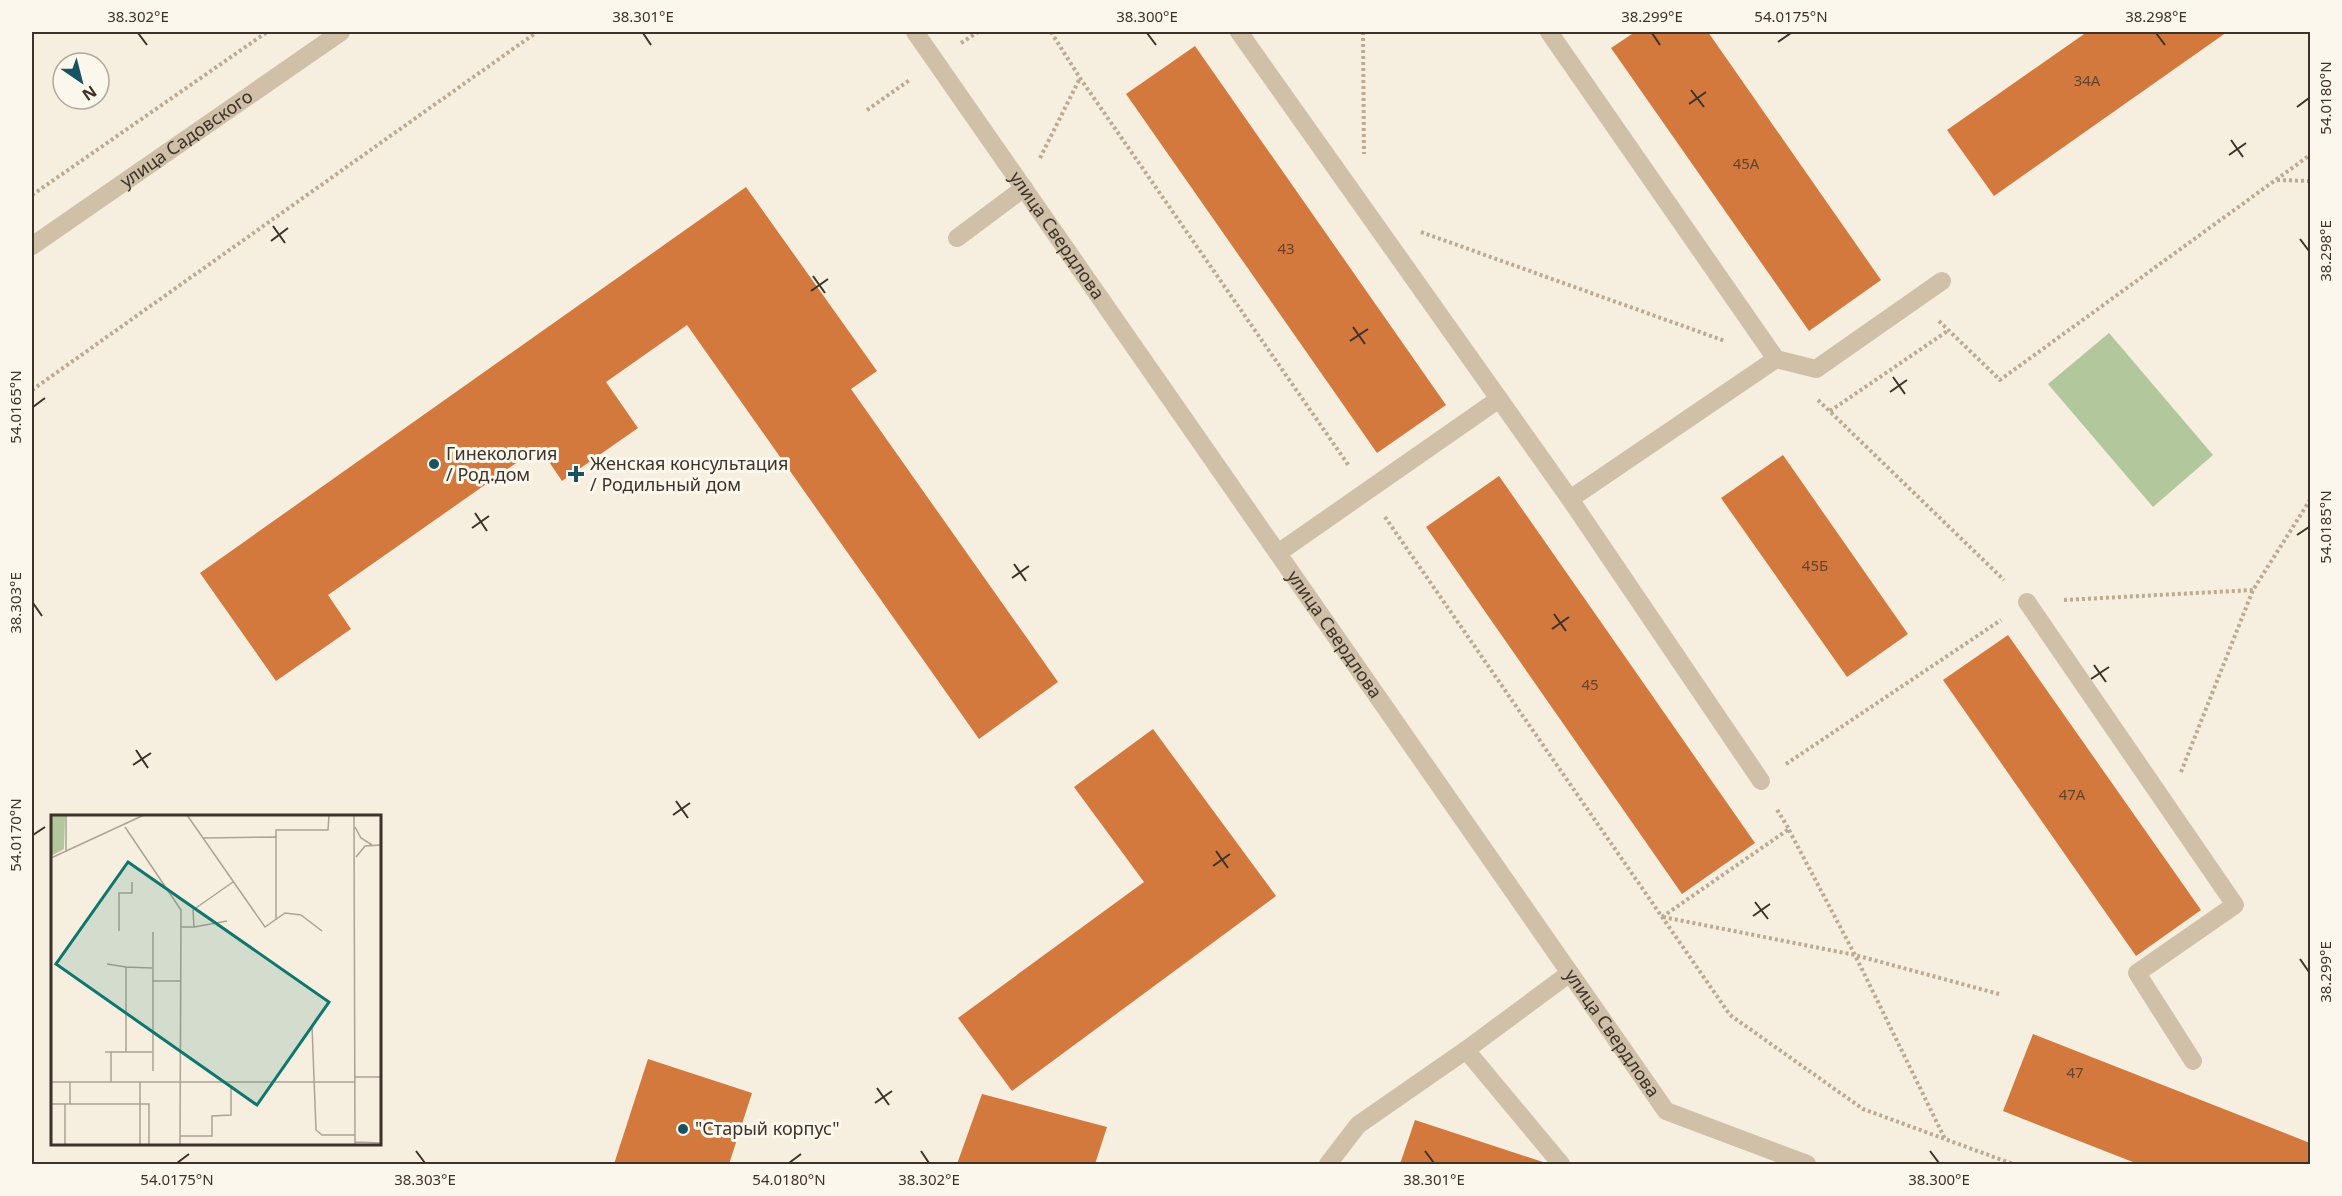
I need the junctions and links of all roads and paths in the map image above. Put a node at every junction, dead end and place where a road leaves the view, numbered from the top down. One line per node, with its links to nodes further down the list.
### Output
1 (267, 32): 15 (path)
2 (340, 32): 18 (street, улица Садовского)
3 (537, 32): 23 (path)
4 (915, 32): 14 (street, улица Свердлова)
5 (1051, 32): 9 (path)
6 (1239, 32): 25 (street)
7 (1363, 32): 10 (path)
8 (1549, 32): 22 (street)
9 (1080, 78): 14 (path); 27 (path)
10 (1364, 156)
11 (2310, 156): 12 (path)
12 (2277, 180): 13 (path); 21 (path)
13 (2310, 181)
14 (1024, 188): 17 (street); 30 (street, улица Свердлова)
15 (32, 195)
16 (1420, 232): 22 (path)
17 (957, 238)
18 (32, 246)
19 (1942, 281): 20 (street)
20 (1915, 300): 21 (path); 22 (street)
21 (1949, 330): 26 (path)
22 (1776, 359): 28 (street)
23 (32, 390)
24 (1815, 397): 26 (path)
25 (1499, 399): 27 (street); 28 (street)
26 (1830, 411): 32 (path)
27 (1367, 491): 30 (street); 36 (path)
28 (1570, 500): 33 (street)
29 (2310, 500): 31 (path)
30 (1278, 553): 38 (street, улица Свердлова)
31 (2253, 590): 32 (path); 34 (path)
32 (2027, 602): 33 (path); 34 (street)
33 (1761, 781): 35 (path)
34 (2167, 806): 41 (street)
35 (1789, 829): 36 (path); 37 (path)
36 (1662, 917): 37 (path); 42 (path)
37 (1855, 955): 39 (path); 42 (path)
38 (1570, 973): 40 (street); 45 (street, улица Свердлова)
39 (1999, 994)
40 (1466, 1050): 43 (street); 44 (street)
41 (2193, 1060)
42 (1945, 1140): 46 (path)
43 (1328, 1164)
44 (1562, 1164)
45 (1807, 1164)
46 (2013, 1164)

